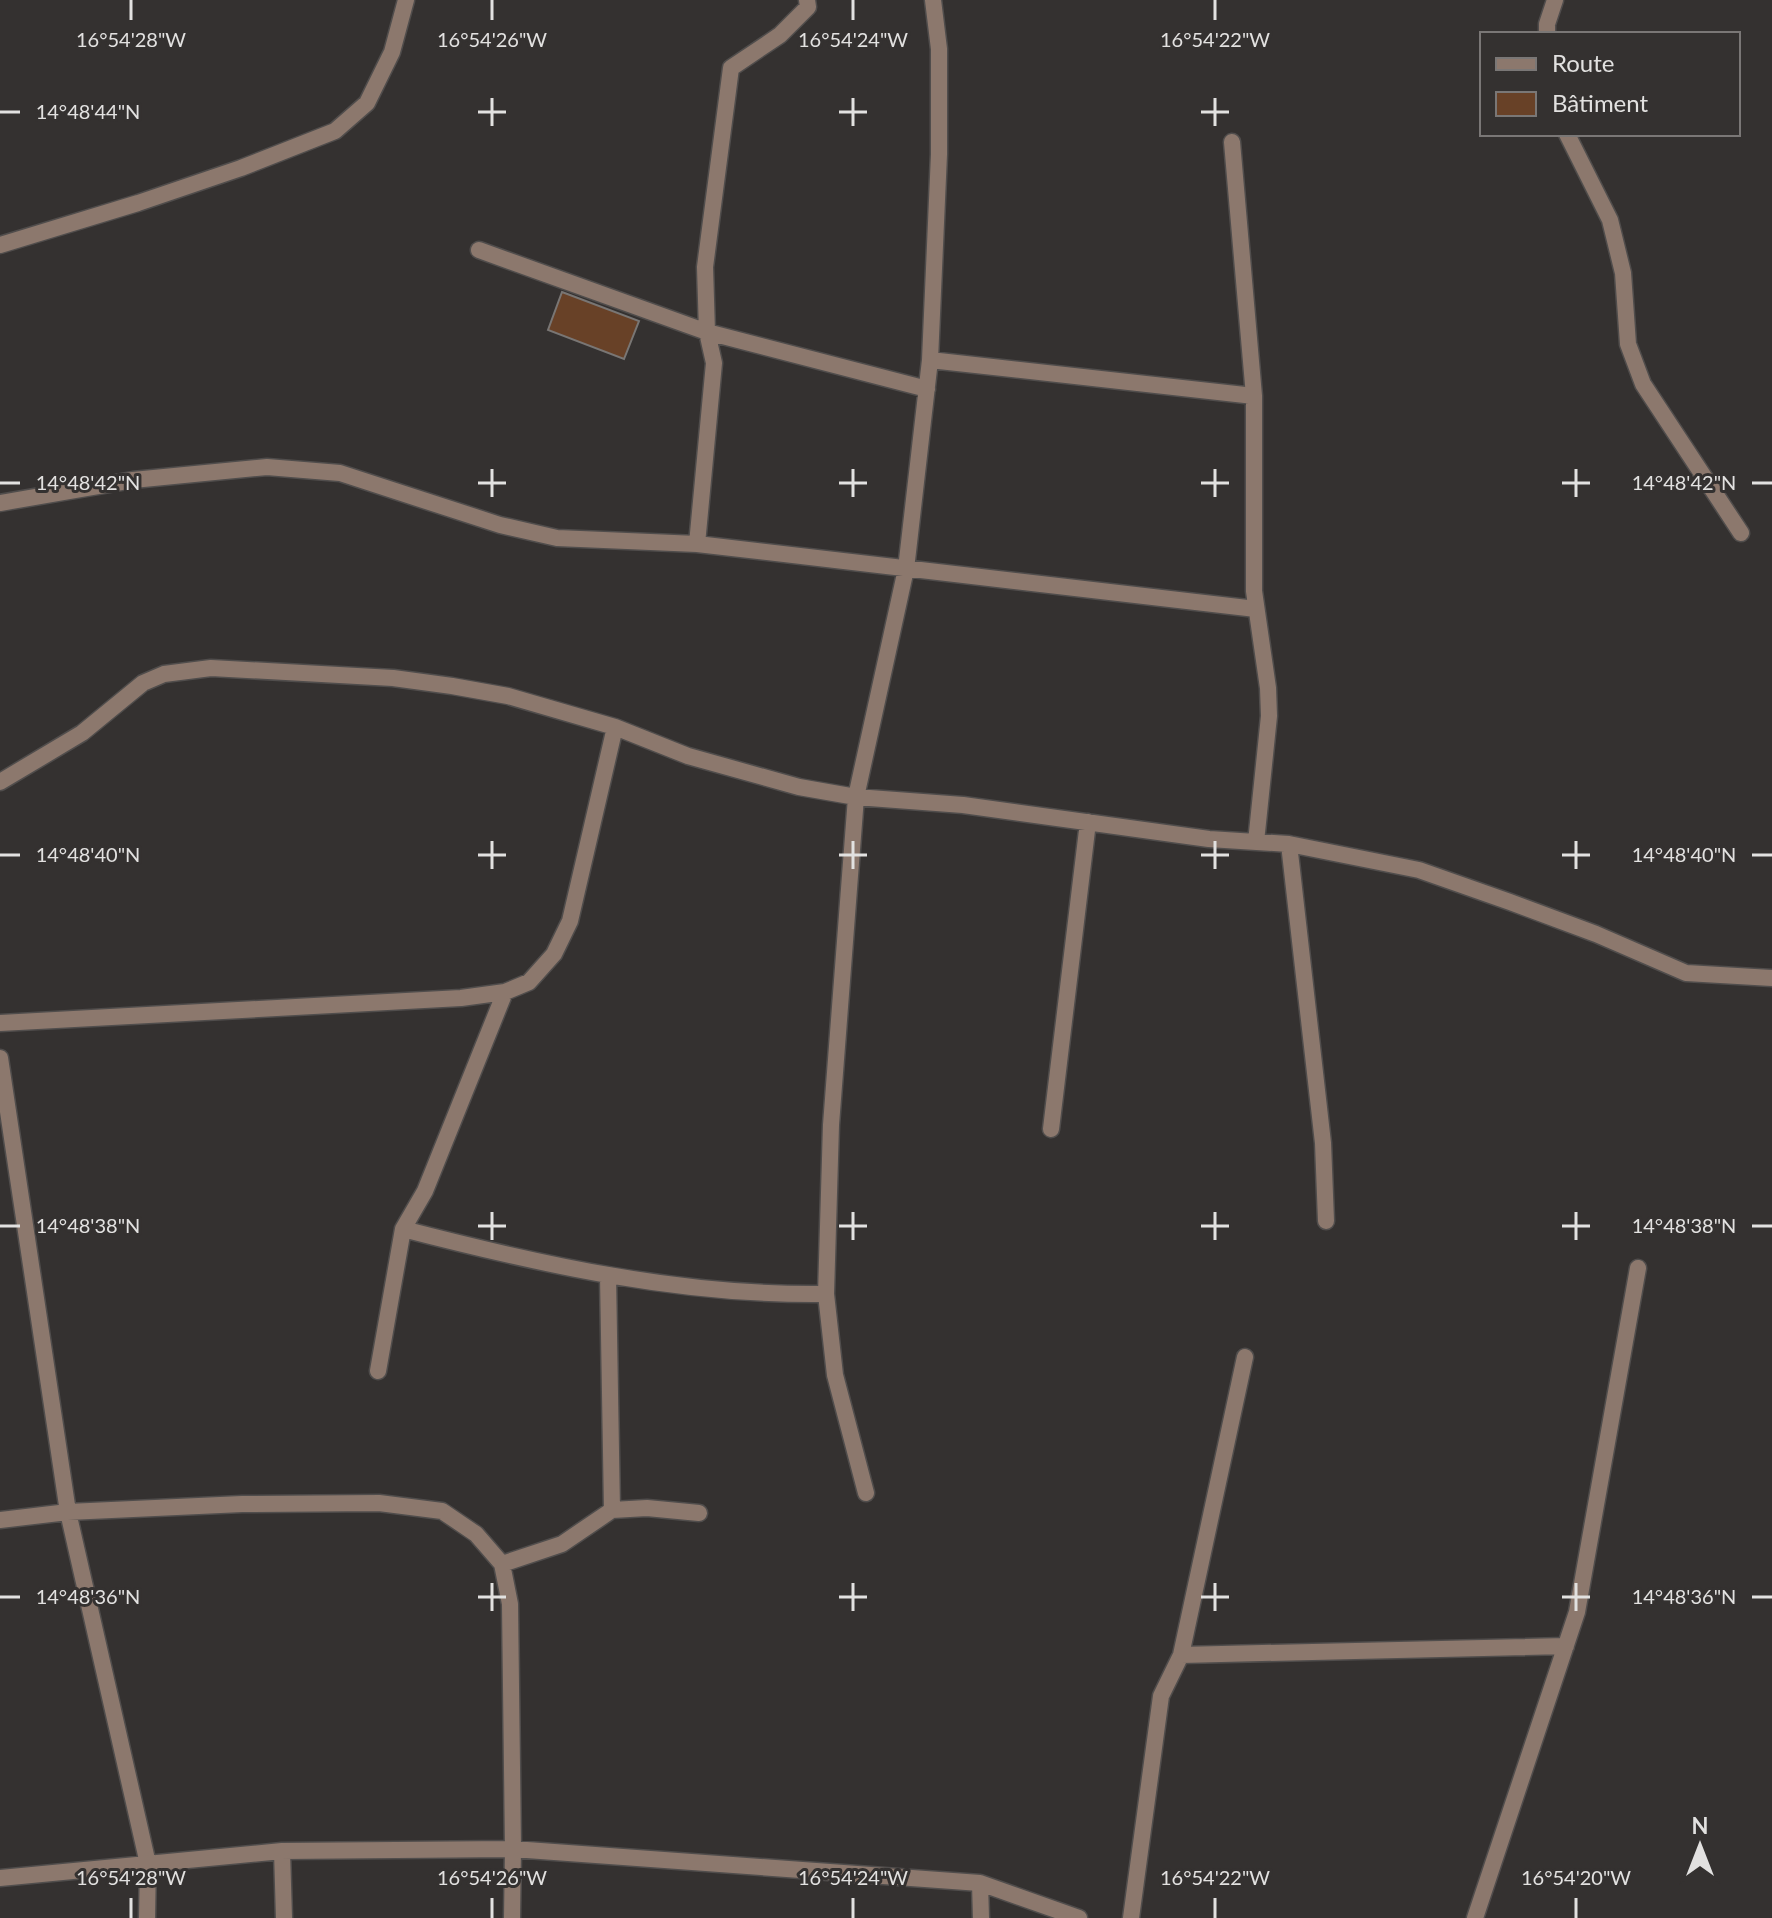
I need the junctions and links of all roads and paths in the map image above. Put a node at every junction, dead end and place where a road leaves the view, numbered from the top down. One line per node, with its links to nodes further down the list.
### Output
1 (406, 0): 8 (street)
2 (807, 0): 10 (street)
3 (933, 0): 11 (street)
4 (1555, 0): 5 (street)
5 (1547, 32)
6 (1568, 136): 15 (street)
7 (1232, 142): 13 (street)
8 (0, 245)
9 (479, 250): 10 (street)
10 (707, 332): 12 (street); 16 (street)
11 (930, 360): 12 (street); 13 (street)
12 (927, 389): 17 (street)
13 (1254, 396): 18 (street)
14 (0, 503): 16 (street)
15 (1741, 533)
16 (697, 544): 17 (street)
17 (906, 569): 18 (street); 21 (street)
18 (1256, 609): 23 (street)
19 (615, 727): 20 (street); 21 (street); 26 (street)
20 (0, 782)
21 (856, 797): 22 (street); 34 (street)
22 (1088, 822): 23 (street); 29 (street)
23 (1256, 842): 24 (street)
24 (1289, 844): 25 (street); 30 (street)
25 (1772, 978)
26 (505, 992): 27 (street); 31 (street)
27 (0, 1023)
28 (0, 1058): 39 (street)
29 (1051, 1129)
30 (1326, 1221)
31 (403, 1229): 33 (street); 36 (street)
32 (1638, 1268): 43 (street)
33 (608, 1276): 34 (street); 38 (street)
34 (826, 1294): 37 (street)
35 (1245, 1357): 44 (street)
36 (378, 1371)
37 (866, 1493)
38 (612, 1510): 40 (street); 42 (street)
39 (68, 1512): 41 (street); 42 (street); 47 (street)
40 (699, 1513)
41 (0, 1520)
42 (502, 1564): 45 (street)
43 (1566, 1646): 44 (street); 56 (street)
44 (1181, 1655): 55 (street)
45 (513, 1849): 46 (street); 49 (street); 52 (street)
46 (282, 1851): 47 (street); 51 (street)
47 (148, 1864): 48 (street); 50 (street)
48 (0, 1878)
49 (980, 1883): 53 (street); 54 (street)
50 (147, 1918)
51 (284, 1918)
52 (512, 1918)
53 (981, 1918)
54 (1079, 1918)
55 (1131, 1918)
56 (1475, 1918)

